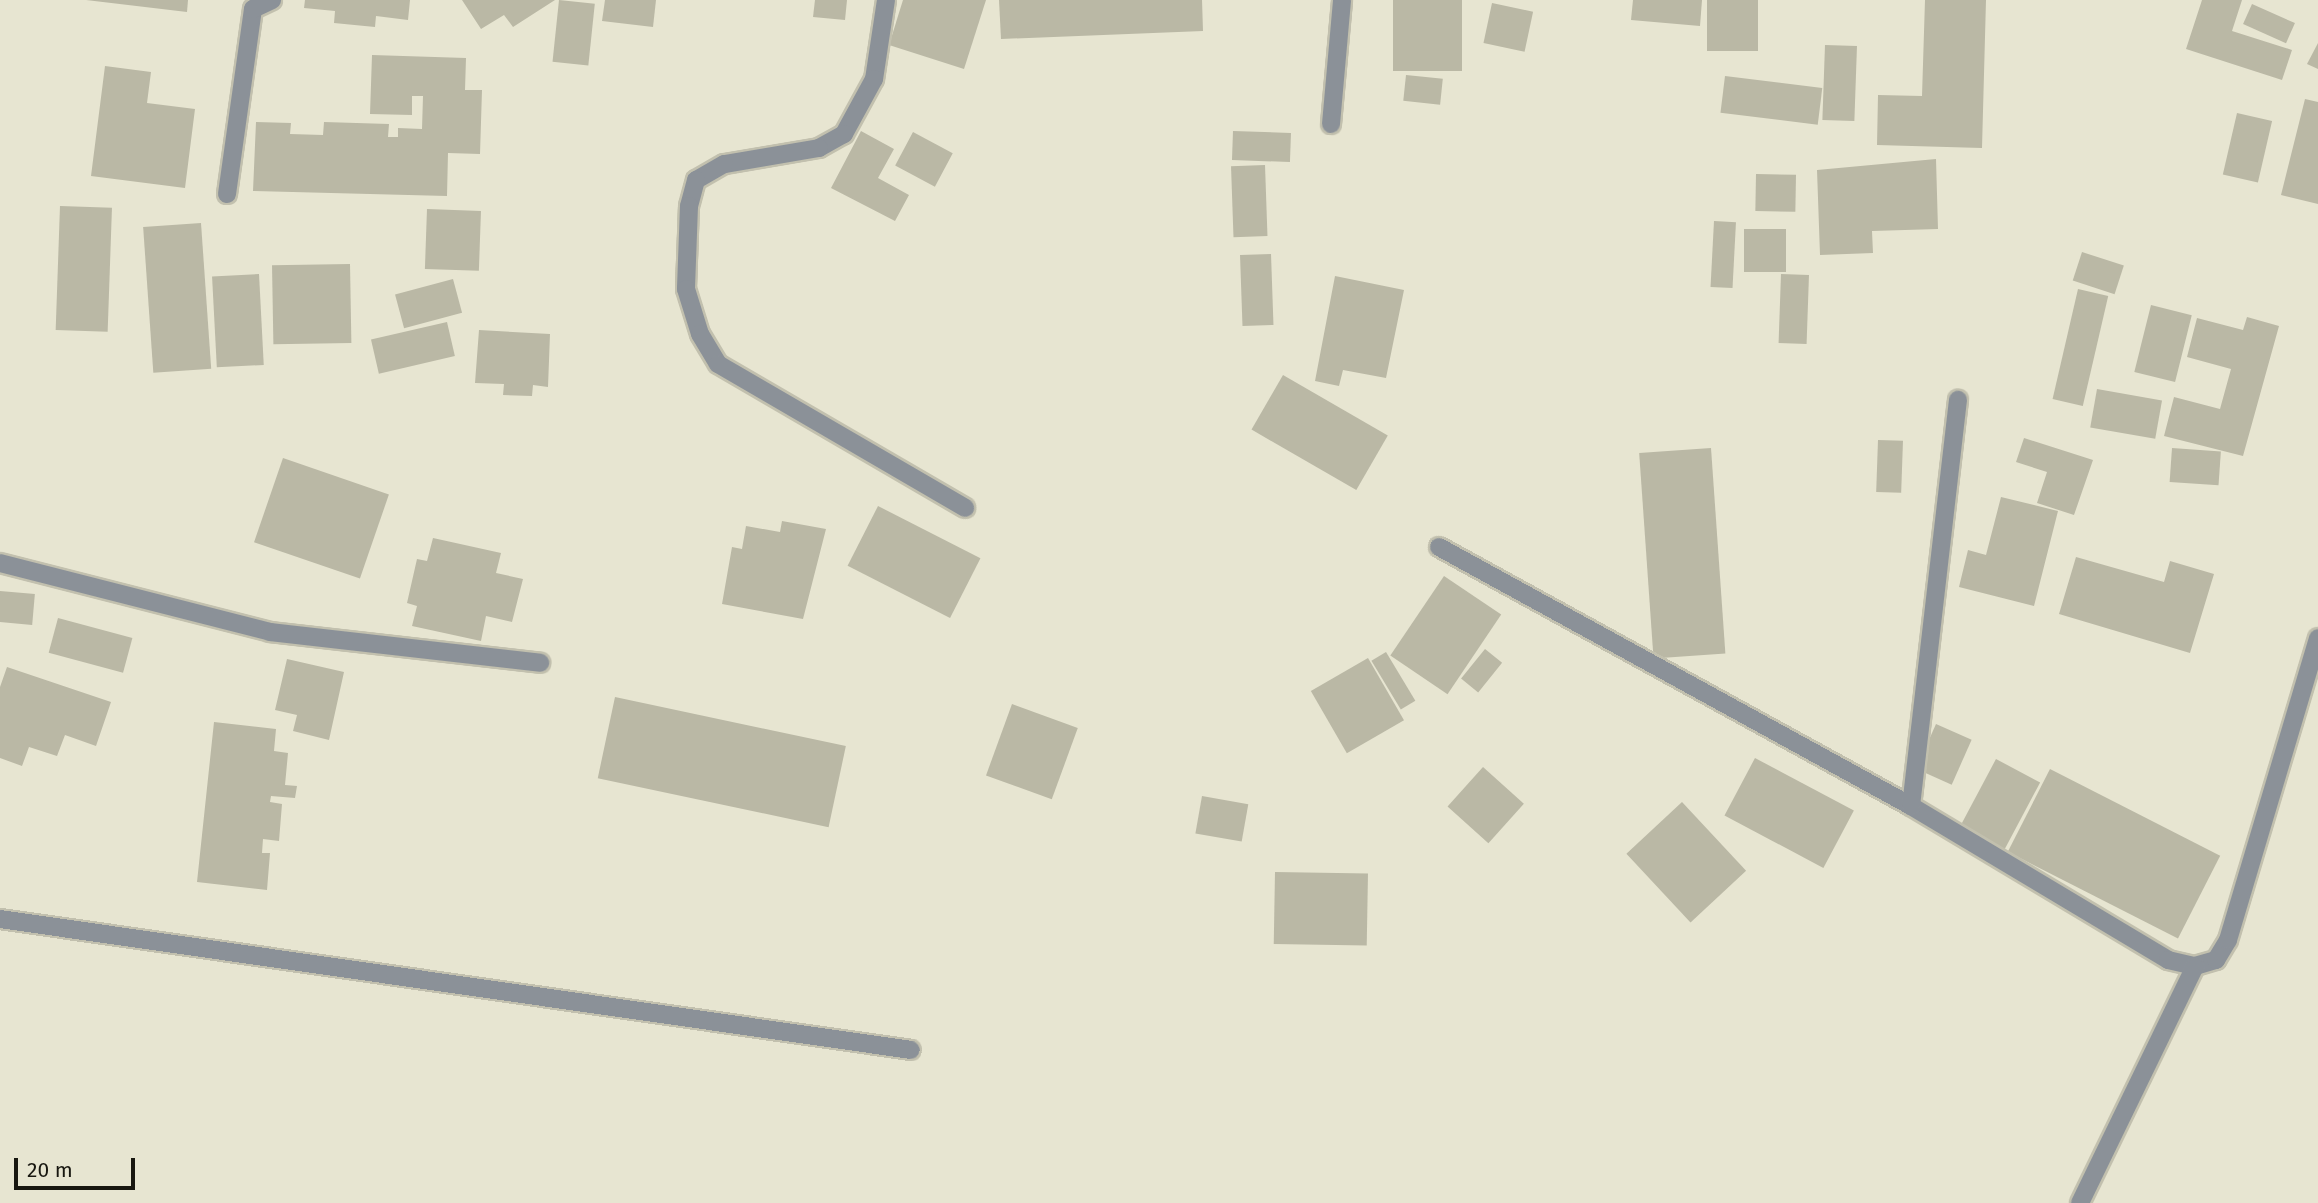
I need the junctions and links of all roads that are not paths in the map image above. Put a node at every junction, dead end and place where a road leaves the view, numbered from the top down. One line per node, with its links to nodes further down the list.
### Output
1 (272, 0): 5 (street)
2 (886, 0): 7 (street)
3 (1342, 0): 4 (street)
4 (1331, 124)
5 (227, 194)
6 (1958, 400): 12 (street)
7 (965, 508)
8 (1439, 547): 12 (street)
9 (0, 563): 11 (street)
10 (2318, 638): 14 (street)
11 (540, 663)
12 (1911, 806): 14 (street)
13 (0, 919): 15 (street)
14 (2195, 966): 16 (street)
15 (911, 1049)
16 (2080, 1203)

